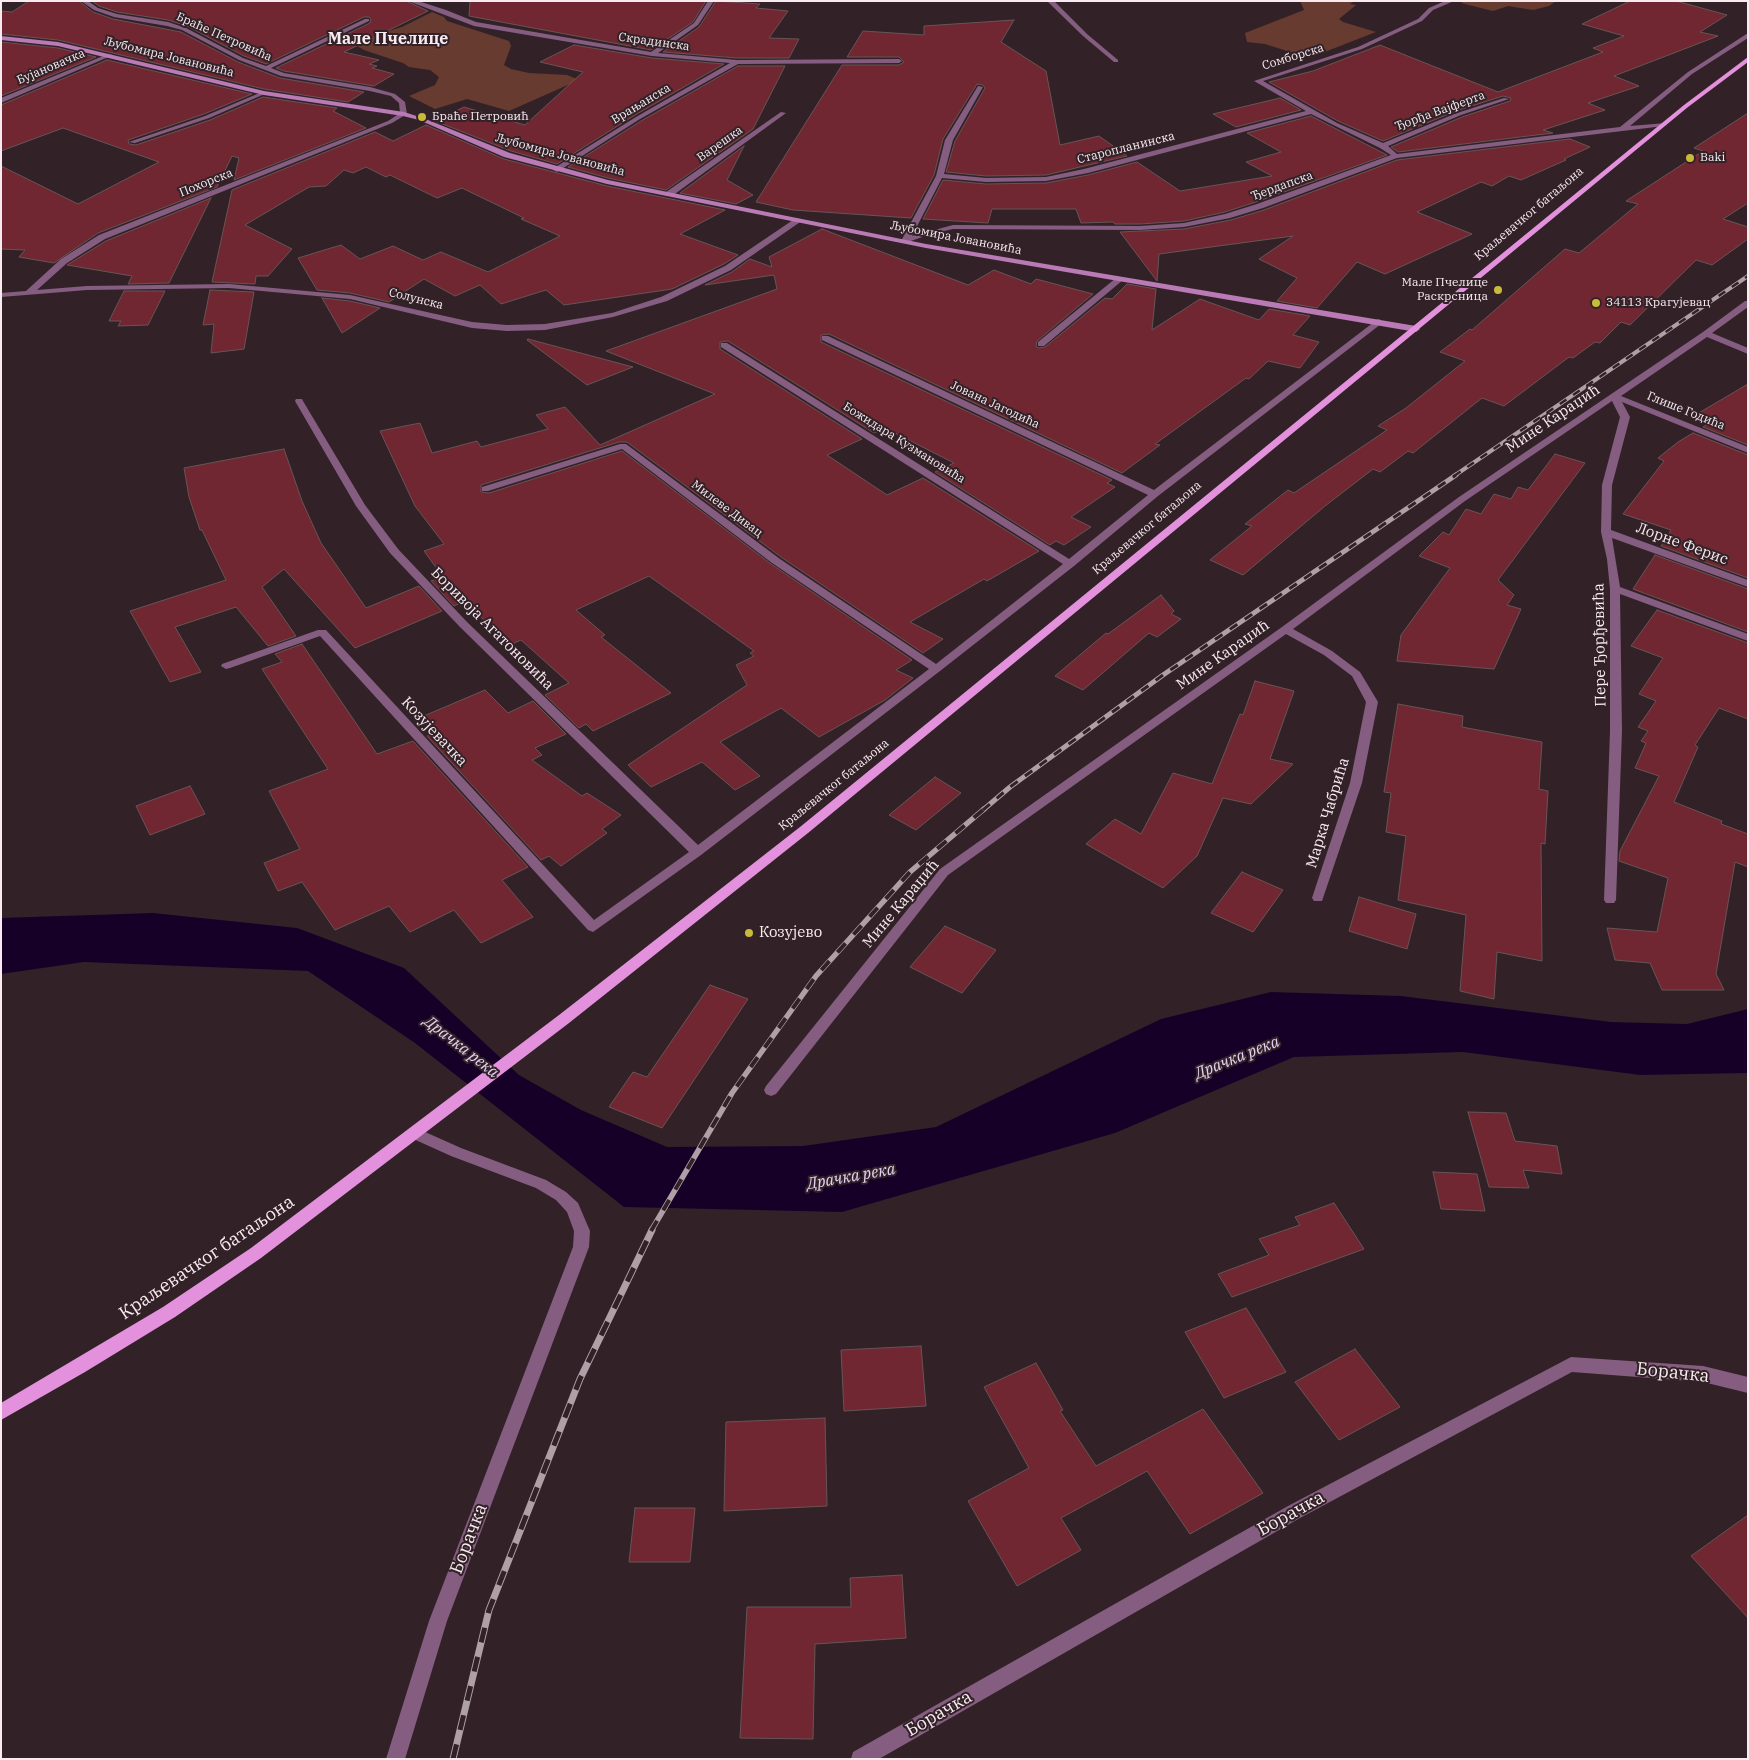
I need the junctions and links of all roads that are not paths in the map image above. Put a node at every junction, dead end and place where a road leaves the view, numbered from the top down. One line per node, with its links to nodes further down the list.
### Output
1 (84, 1): 15 (street, Браће Петровића)
2 (410, 1): 9 (street, Скрадинска)
3 (711, 1): 9 (street)
4 (1050, 1): 13 (street)
5 (1451, 1): 20 (street, Сомборска)
6 (367, 20): 15 (street)
7 (1748, 35): 24 (street)
8 (1, 38): 10 (street, Љубомира Јовановића)
9 (652, 54): 14 (street, Скрадинска)
10 (110, 55): 17 (street, Љубомира Јовановића); 19 (street, Бујановачка)
11 (1748, 59): 23 (main road, Краљевачког батаљона)
12 (900, 61): 14 (street, Скрадинска)
13 (1116, 61)
14 (737, 62): 28 (street, Врањанска)
15 (265, 69): 21 (street, Браће Петровића)
16 (980, 87): 29 (street)
17 (264, 93): 21 (street, Љубомира Јовановића); 25 (street)
18 (1506, 99): 26 (street, Ђорђа Вајферта)
19 (1, 101)
20 (1314, 111): 26 (street, Сомборска); 29 (street, Старопланинска)
21 (404, 114): 28 (street, Љубомира Јовановића); 34 (street, Похорска)
22 (783, 114): 30 (street, Варешка)
23 (1664, 124): 24 (street, Ђердапска); 38 (main road, Краљевачког батаљона)
24 (1623, 128): 27 (street, Ђердапска)
25 (133, 142)
26 (1383, 146): 27 (street, Сомборска)
27 (1396, 156): 32 (street, Ђердапска)
28 (557, 170): 30 (street, Љубомира Јовановића)
29 (940, 176): 32 (street)
30 (669, 194): 31 (street, Љубомира Јовановића)
31 (799, 220): 32 (street, Љубомира Јовановића); 34 (street, Солунска)
32 (904, 241): 33 (street, Љубомира Јовановића)
33 (1119, 280): 37 (street, Љубомира Јовановића); 41 (street)
34 (28, 293): 35 (street, Солунска)
35 (1, 295)
36 (1748, 303): 39 (street, Мине Караџић)
37 (1378, 322): 38 (street, Љубомира Јовановића); 48 (street)
38 (1416, 329): 61 (main road, Краљевачког батаљона)
39 (1706, 334): 43 (street); 44 (street, Мине Караџић)
40 (825, 338): 48 (street, Јована Јагодића)
41 (1041, 344)
42 (724, 345): 50 (street, Божидара Кузмановића)
43 (1748, 351)
44 (1614, 396): 46 (street, Глише Годића); 49 (street, Пере Ђорђевића); 53 (street, Мине Караџић)
45 (299, 401): 57 (street, Боривоја Агатоновића)
46 (1748, 450)
47 (485, 489): 56 (street, Милеве Дивац)
48 (1155, 494): 50 (street)
49 (1606, 532): 51 (street, Лорне Ферис); 52 (street, Пере Ђорђевића)
50 (1070, 564): 56 (street)
51 (1748, 584)
52 (1615, 589): 54 (street); 59 (street, Пере Ђорђевића)
53 (1286, 629): 58 (street, Марка Чабрића); 60 (street, Мине Караџић)
54 (1748, 638)
55 (226, 666): 57 (street, Козујевачка)
56 (936, 669): 57 (street)
57 (698, 852)
58 (1318, 898)
59 (1610, 900)
60 (771, 1090)
61 (414, 1133): 63 (main road, Краљевачког батаљона); 64 (street, Борачка)
62 (1748, 1385): 65 (street, Борачка)
63 (1, 1412)
64 (395, 1759)
65 (860, 1759)

